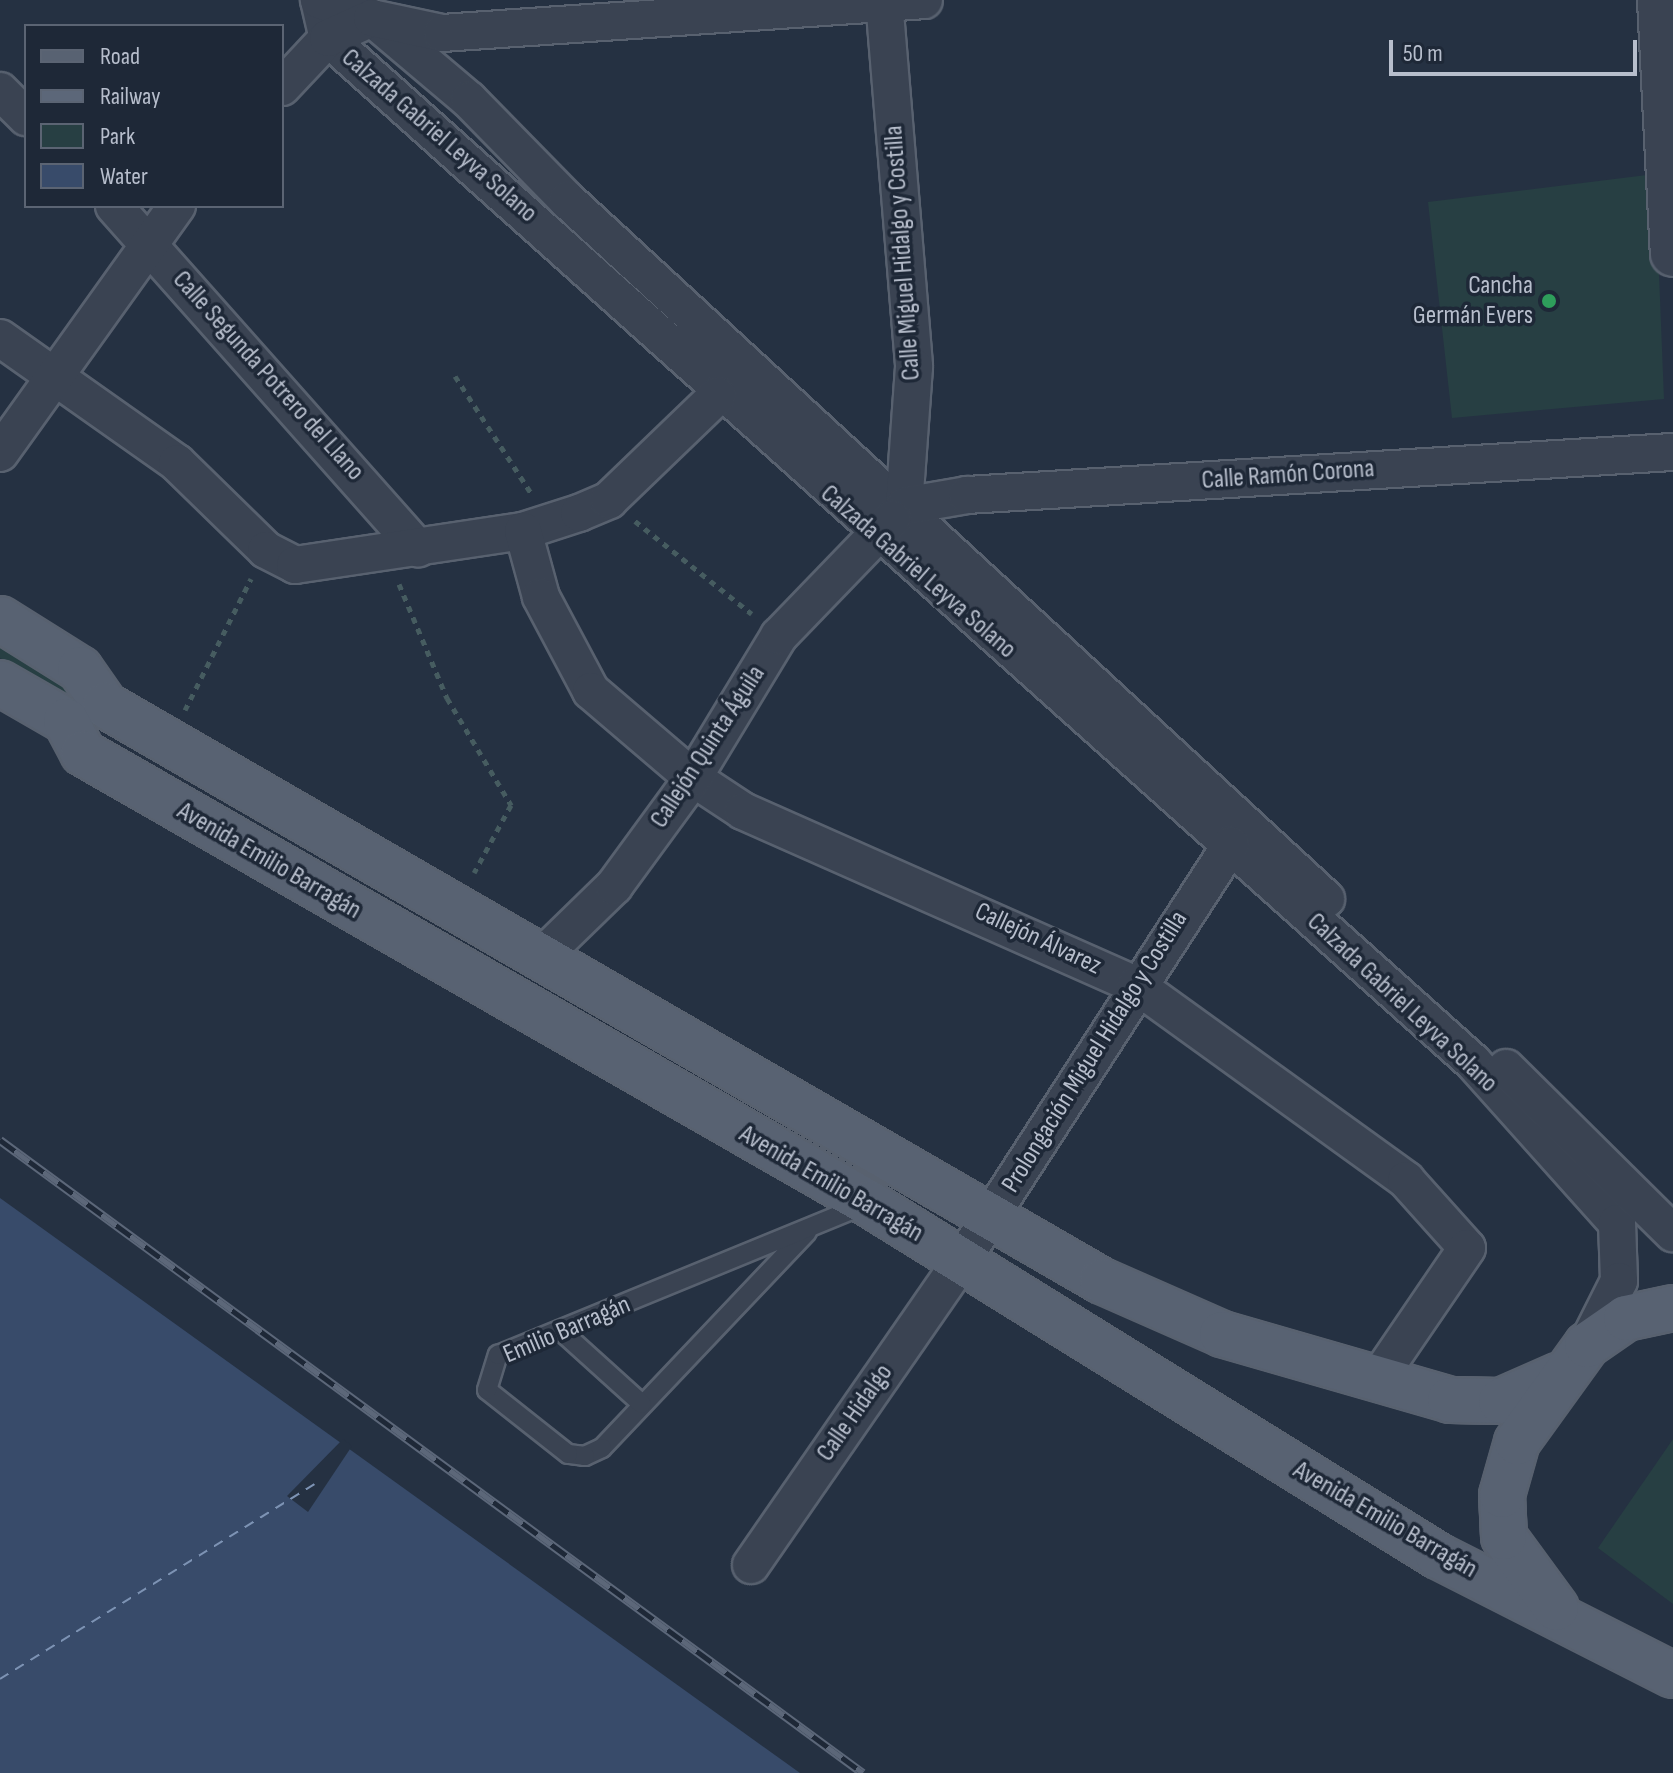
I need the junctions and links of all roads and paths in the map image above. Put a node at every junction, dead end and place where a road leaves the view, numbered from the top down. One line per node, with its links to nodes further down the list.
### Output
1 (319, 0): 5 (street, Calzada Gabriel Leyva Solano); 6 (street, Calzada Gabriel Leyva Solano)
2 (924, 0): 4 (street)
3 (1660, 0): 13 (street)
4 (884, 1): 5 (street); 21 (street, Calle Miguel Hidalgo y Costilla)
5 (372, 18): 6 (street); 21 (street, Calzada Gabriel Leyva Solano)
6 (328, 38): 7 (street); 17 (street, Calzada Gabriel Leyva Solano)
7 (284, 85)
8 (0, 91): 9 (street)
9 (24, 115)
10 (116, 208): 12 (street, Calle Segunda Potrero del Llano)
11 (175, 208): 12 (street)
12 (147, 240): 15 (street); 25 (street, Calle Segunda Potrero del Llano)
13 (1673, 254)
14 (0, 338): 15 (street)
15 (52, 371): 19 (street); 24 (street)
16 (455, 376): 22 (path)
17 (718, 395): 20 (street); 23 (street, Calzada Gabriel Leyva Solano)
18 (1673, 452): 21 (street, Calle Ramón Corona)
19 (0, 453)
20 (609, 500): 22 (street); 27 (path)
21 (904, 506): 23 (street, Callejón Quinta Águila); 40 (street, Calzada Gabriel Leyva Solano)
22 (537, 527): 25 (street); 32 (street, Callejón Álvarez)
23 (877, 536): 27 (street, Callejón Quinta Águila); 33 (street, Calzada Gabriel Leyva Solano)
24 (266, 550): 25 (street); 30 (path)
25 (402, 552): 34 (path)
26 (0, 619): 29 (main road, Avenida Emilio Barragán)
27 (779, 636): 32 (street, Callejón Quinta Águila)
28 (0, 683): 31 (main road, Avenida Emilio Barragán)
29 (105, 705): 30 (main road, Avenida Emilio Barragán); 31 (main road)
30 (170, 740): 34 (main road, Avenida Emilio Barragán)
31 (83, 753): 37 (main road, Avenida Emilio Barragán)
32 (693, 778): 35 (street, Callejón Quinta Águila); 36 (street, Callejón Álvarez)
33 (1231, 845): 36 (street, Prolongación Miguel Hidalgo y Costilla); 44 (street, Calzada Gabriel Leyva Solano)
34 (454, 909): 35 (main road, Avenida Emilio Barragán)
35 (539, 959): 38 (main road, Avenida Emilio Barragán)
36 (1136, 985): 38 (street, Prolongación Miguel Hidalgo y Costilla); 45 (street, Callejón Álvarez)
37 (868, 1203): 39 (lane, Emilio Barragán); 41 (main road, Avenida Emilio Barragán)
38 (988, 1222): 41 (street, Prolongación Miguel Hidalgo y Costilla); 45 (main road, Avenida Emilio Barragán)
39 (807, 1232): 43 (lane, Emilio Barragán); 46 (lane, Emilio Barragán)
40 (1673, 1233)
41 (961, 1262): 47 (street, Calle Hidalgo); 48 (main road, Avenida Emilio Barragán)
42 (1673, 1308): 44 (main road)
43 (560, 1330): 46 (lane); 46 (lane, Emilio Barragán)
44 (1574, 1360): 45 (main road, Avenida Emilio Barragán); 48 (main road)
45 (1379, 1377)
46 (642, 1404)
47 (751, 1565)
48 (1560, 1613): 49 (main road, Avenida Emilio Barragán)
49 (1673, 1675)

